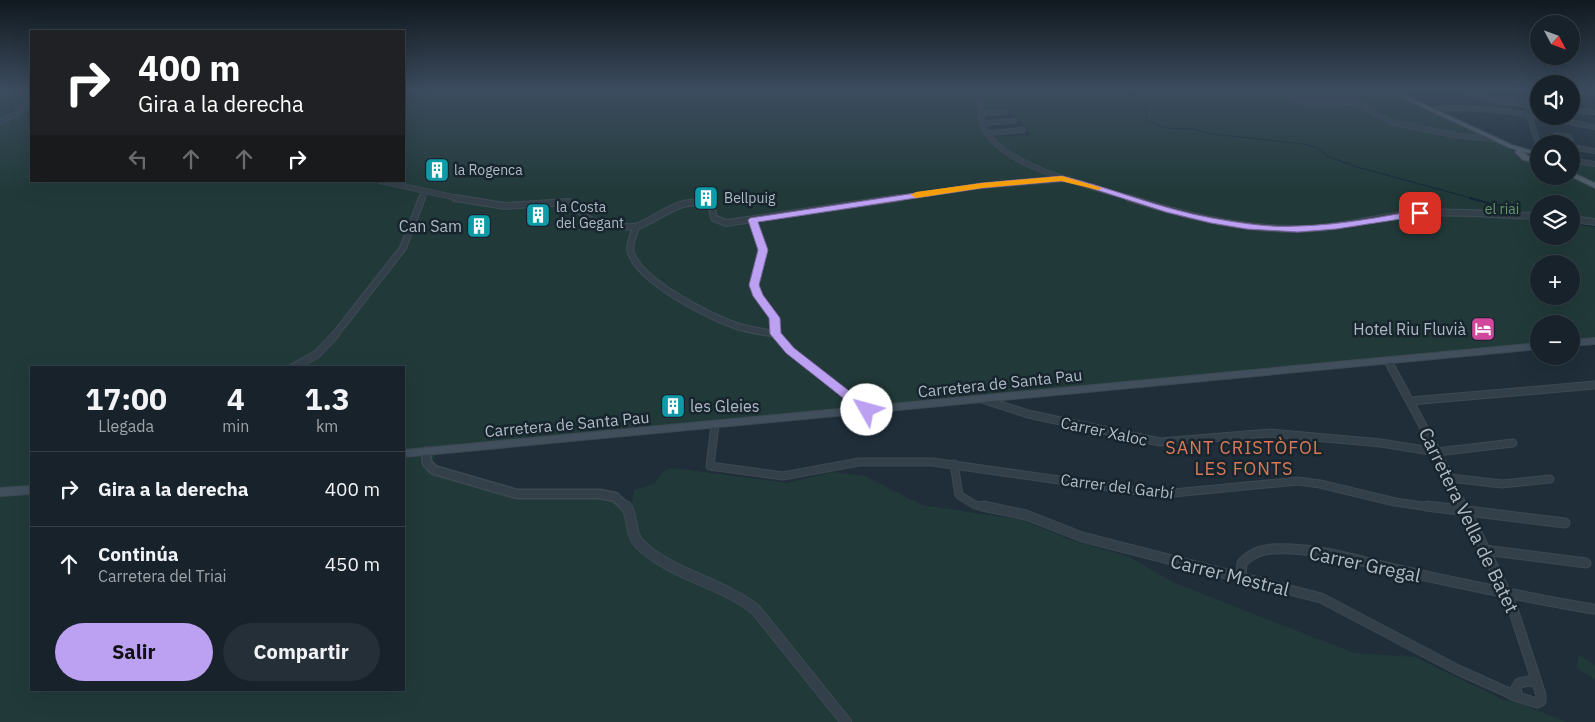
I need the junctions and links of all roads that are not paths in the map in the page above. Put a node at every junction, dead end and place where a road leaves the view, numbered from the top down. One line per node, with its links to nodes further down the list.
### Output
1 (983, 123): 7 (street)
2 (1397, 124): 8 (street)
3 (1463, 124): 8 (main road)
4 (1580, 124): 5 (street)
5 (1595, 127)
6 (1023, 130): 7 (street)
7 (988, 133): 17 (street)
8 (1495, 139): 9 (main road)
9 (1510, 146): 12 (main road); 13 (main road)
10 (1580, 148): 11 (street)
11 (1595, 151)
12 (1530, 153)
13 (1530, 156)
14 (1580, 162): 15 (street)
15 (1595, 164)
16 (1580, 178): 19 (main road)
17 (1068, 179): 21 (street); 22 (street)
18 (384, 182): 20 (street)
19 (1595, 186)
20 (425, 191): 25 (street); 31 (street)
21 (1530, 215)
22 (753, 220): 25 (street); 26 (street)
23 (1580, 220): 24 (street)
24 (1595, 222)
25 (636, 227): 26 (street)
26 (776, 334): 35 (street)
27 (1595, 341): 28 (main road)
28 (1580, 342)
29 (1530, 347): 30 (main road, Carretera de Santa Pau)
30 (1388, 361): 33 (main road, Carretera de Santa Pau); 34 (street, Carretera Vella de Batet)
31 (296, 366)
32 (1595, 385): 34 (street)
33 (982, 400): 35 (main road, Carretera de Santa Pau); 39 (street, Carrer Xaloc)
34 (1411, 402): 39 (street, Carretera Vella de Batet)
35 (867, 410): 36 (main road, Carretera de Santa Pau)
36 (715, 425): 38 (main road, Carretera de Santa Pau); 41 (street, Carrer del Garbí)
37 (1513, 443): 39 (street, Carrer Xaloc)
38 (426, 452): 40 (main road, Carretera de Santa Pau); 55 (street)
39 (1437, 452): 42 (street, Carretera Vella de Batet)
40 (405, 454)
41 (954, 464): 46 (street, Carrer del Garbí); 50 (street, Carrer Mestral)
42 (1450, 478): 43 (street); 46 (street, Carretera Vella de Batet)
43 (1550, 479)
44 (30, 490): 45 (main road)
45 (0, 492)
46 (1466, 512): 47 (street, Carrer del Garbí); 48 (street, Carretera Vella de Batet)
47 (1566, 523)
48 (1485, 550): 49 (street); 51 (street, Carretera Vella de Batet)
49 (1586, 563)
50 (1241, 578): 51 (street, Carrer Gregal); 54 (street, Carrer Mestral)
51 (1507, 595): 52 (street, Carrer Gregal); 53 (street, Carretera Vella de Batet)
52 (1594, 609)
53 (1537, 683): 54 (street); 54 (street, Carretera Vella de Batet)
54 (1518, 696)
55 (846, 722)

